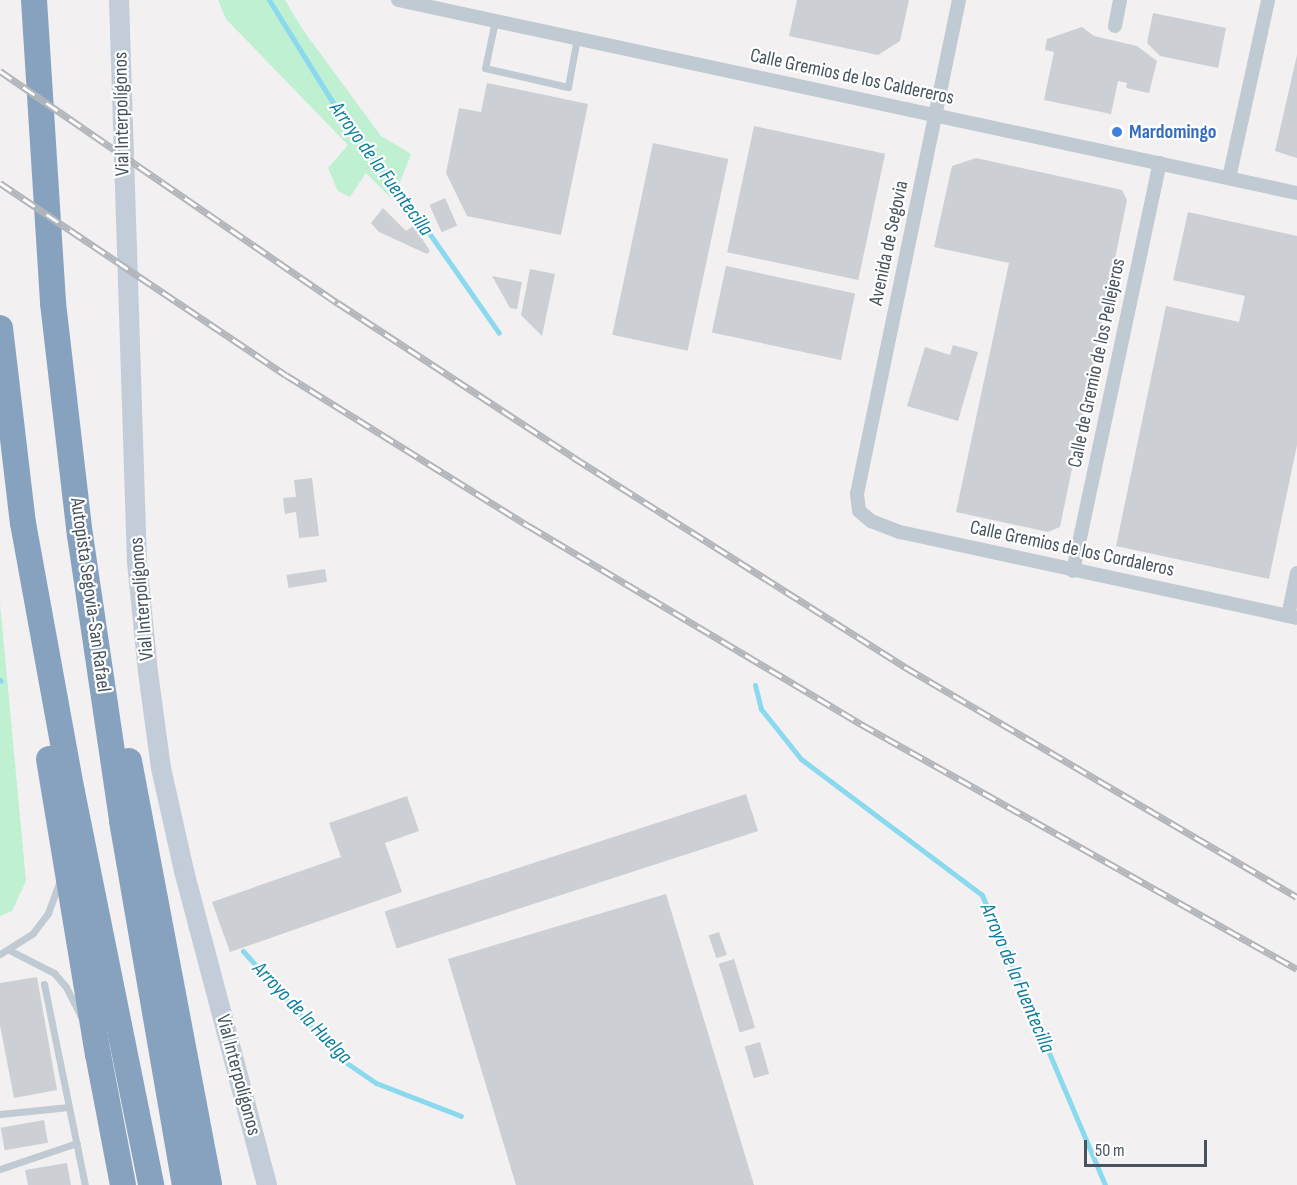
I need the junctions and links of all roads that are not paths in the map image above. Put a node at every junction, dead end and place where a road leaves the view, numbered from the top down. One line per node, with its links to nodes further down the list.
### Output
1 (119, 0): 35 (main road, Vial Interpolígonos)
2 (398, 0): 7 (street, Calle Gremios de los Caldereros)
3 (959, 0): 10 (street, Avenida de Segovia)
4 (1120, 0): 8 (street)
5 (1268, 0): 12 (street)
6 (35, 6): 17 (highway, Autopista Segovia-San Rafael)
7 (495, 21): 9 (street, Calle Gremios de los Caldereros); 9 (lane)
8 (1114, 26)
9 (577, 38): 10 (street, Calle Gremios de los Caldereros)
10 (935, 115): 11 (street, Calle Gremios de los Caldereros); 15 (street, Avenida de Segovia)
11 (1160, 163): 12 (street, Calle Gremios de los Caldereros); 18 (street, Calle de Gremio de los Pellejeros)
12 (1229, 178): 13 (street, Calle Gremios de los Caldereros)
13 (1297, 193)
14 (0, 328): 16 (highway)
15 (856, 494): 18 (street, Calle Gremios de los Cordaleros)
16 (23, 523): 21 (highway); 32 (highway)
17 (80, 535): 33 (highway, Autopista Segovia-San Rafael); 34 (highway)
18 (1073, 571): 20 (street, Calle Gremios de los Cordaleros)
19 (1297, 573): 20 (street)
20 (1292, 617)
21 (64, 848): 22 (lane); 25 (highway)
22 (9, 950): 23 (lane); 25 (lane)
23 (0, 954)
24 (44, 984): 26 (lane)
25 (98, 1054): 31 (highway)
26 (69, 1107): 27 (lane); 28 (lane)
27 (0, 1114)
28 (76, 1143): 29 (lane); 30 (lane)
29 (0, 1169)
30 (85, 1185)
31 (122, 1185)
32 (151, 1185)
33 (185, 1185)
34 (209, 1185)
35 (267, 1185)

